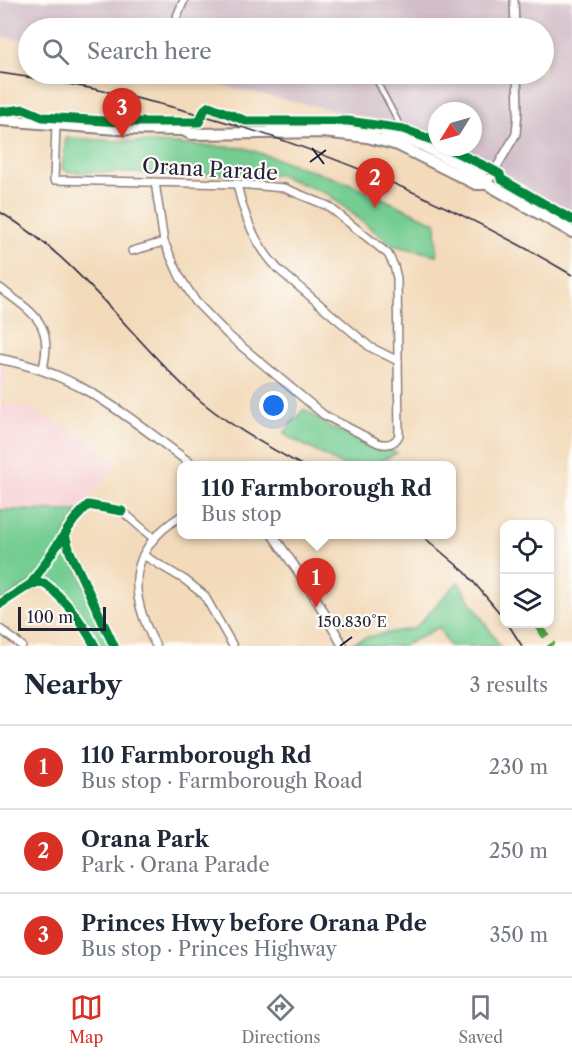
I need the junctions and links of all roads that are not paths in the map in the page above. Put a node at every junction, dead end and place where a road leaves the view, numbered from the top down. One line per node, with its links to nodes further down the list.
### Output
1 (184, 0): 3 (street)
2 (514, 0): 4 (street)
3 (177, 16)
4 (515, 18)
5 (378, 84): 9 (lane)
6 (517, 84): 12 (street)
7 (0, 120): 8 (main road)
8 (56, 125): 9 (main road); 10 (street, Orana Parade)
9 (400, 140): 12 (main road)
10 (155, 182): 11 (street, Orana Parade); 14 (street)
11 (237, 184): 18 (street); 18 (street, Orana Parade)
12 (487, 184): 13 (main road)
13 (572, 232)
14 (164, 242): 15 (street); 18 (street, Orana Parade)
15 (132, 251)
16 (0, 288): 19 (street)
17 (0, 360): 19 (street)
18 (398, 361)
19 (43, 368): 20 (street)
20 (188, 461)
21 (122, 511): 23 (street)
22 (177, 519): 23 (street)
23 (153, 538): 25 (street)
24 (275, 539): 30 (street)
25 (143, 555): 28 (street); 29 (street)
26 (0, 629): 27 (street)
27 (22, 646)
28 (156, 646)
29 (234, 646)
30 (343, 646)

